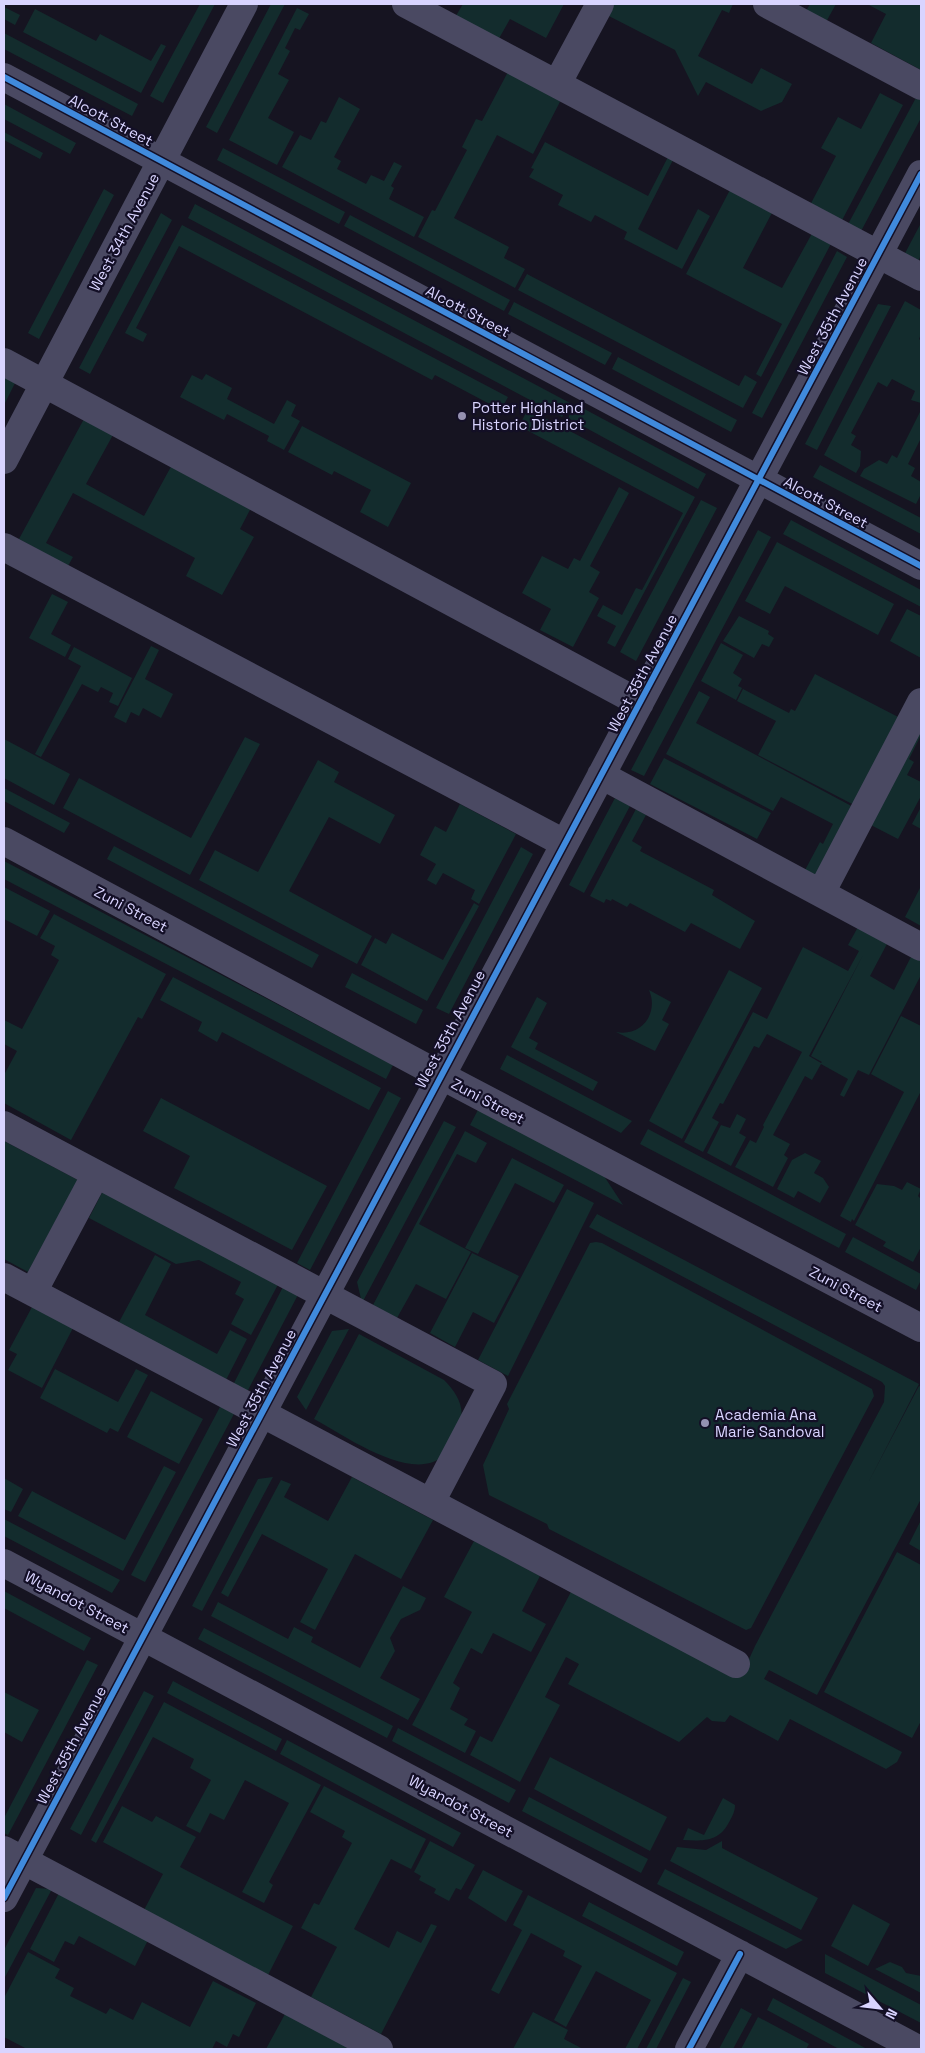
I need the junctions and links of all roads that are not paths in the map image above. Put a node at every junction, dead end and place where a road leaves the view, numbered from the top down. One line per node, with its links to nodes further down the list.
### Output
1 (244, 4): 8 (street, West 34th Avenue)
2 (406, 4): 6 (street)
3 (600, 4): 6 (street)
4 (767, 4): 7 (street)
5 (4, 77): 8 (street, Alcott Street)
6 (557, 84): 10 (street)
7 (921, 86)
8 (162, 161): 13 (street, West 34th Avenue); 15 (street, Alcott Street)
9 (921, 174): 10 (street, West 35th Avenue)
10 (879, 254): 11 (street); 15 (street, West 35th Avenue)
11 (921, 277)
12 (4, 362): 13 (street)
13 (44, 384): 14 (street, West 34th Avenue); 18 (street)
14 (4, 460)
15 (760, 481): 17 (street, Alcott Street); 18 (street, West 35th Avenue)
16 (4, 547): 22 (street)
17 (921, 566)
18 (640, 702): 20 (street, West 35th Avenue)
19 (921, 702): 23 (street)
20 (601, 775): 22 (street, West 35th Avenue); 23 (street)
21 (4, 841): 25 (street, Zuni Street)
22 (564, 844): 25 (street, West 35th Avenue)
23 (821, 893): 24 (street)
24 (921, 948)
25 (440, 1076): 30 (street, West 35th Avenue); 31 (street, Zuni Street)
26 (4, 1125): 27 (street)
27 (96, 1174): 29 (street); 30 (street)
28 (4, 1276): 29 (street)
29 (32, 1292): 32 (street)
30 (324, 1294): 32 (street, West 35th Avenue); 33 (street)
31 (921, 1328)
32 (261, 1413): 33 (street); 35 (street, West 35th Avenue)
33 (430, 1502): 36 (street)
34 (4, 1563): 35 (street, Wyandot Street)
35 (143, 1637): 37 (street, West 35th Avenue); 39 (street, Wyandot Street)
36 (736, 1664)
37 (14, 1855): 38 (street, West 35th Avenue); 40 (street)
38 (4, 1898)
39 (740, 1954): 41 (street); 42 (street, Wyandot Street)
40 (379, 2049)
41 (689, 2049)
42 (918, 2049)

